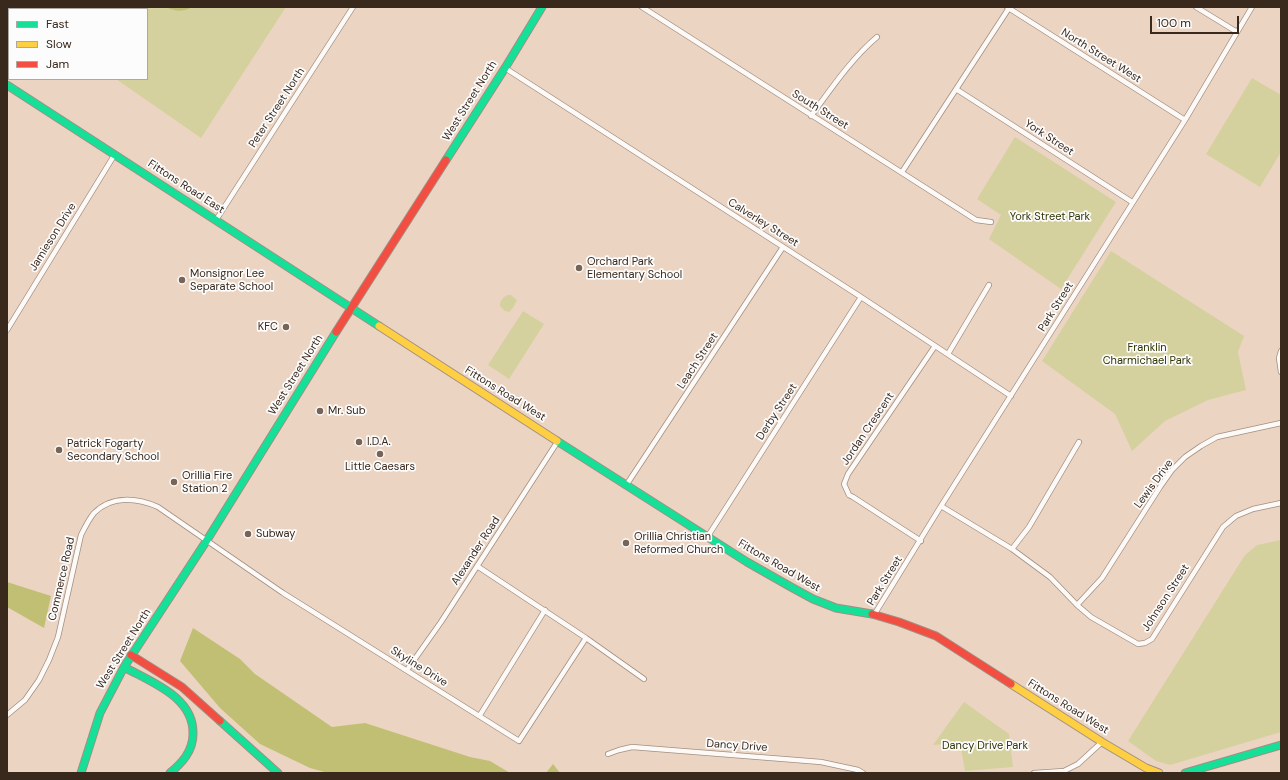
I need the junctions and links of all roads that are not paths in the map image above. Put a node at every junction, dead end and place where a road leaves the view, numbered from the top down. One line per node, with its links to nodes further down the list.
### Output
1 (353, 7): 17 (street, Peter Street North)
2 (542, 7): 9 (main road, West Street North)
3 (642, 7): 12 (street, South Street)
4 (1196, 7): 7 (street)
5 (1252, 7): 7 (street, Park Street)
6 (1008, 8): 11 (street); 13 (street, North Street West)
7 (1237, 32): 13 (street, Park Street)
8 (877, 37): 12 (street)
9 (504, 68): 19 (street, Calverley Street); 22 (main road, West Street North)
10 (7, 85): 14 (main road, Fittons Road East)
11 (956, 89): 15 (street); 16 (street, York Street)
12 (811, 116): 15 (street, South Street)
13 (1184, 120): 16 (street, Park Street)
14 (115, 154): 17 (main road, Fittons Road East); 23 (street, Jamieson Drive)
15 (902, 172): 18 (street, South Street)
16 (1132, 202): 28 (street, Park Street)
17 (216, 220): 22 (main road, Fittons Road East)
18 (991, 222)
19 (783, 247): 21 (street, Calverley Street); 32 (street, Leach Street)
20 (989, 285): 26 (street)
21 (861, 297): 24 (street, Calverley Street); 35 (street, Derby Street)
22 (351, 309): 30 (main road, Fittons Road West); 36 (main road, West Street North)
23 (7, 330)
24 (935, 346): 26 (street, Calverley Street); 37 (street, Jordan Crescent)
25 (1281, 351): 27 (street)
26 (948, 354): 28 (street, Calverley Street)
27 (1281, 372)
28 (1011, 396): 34 (street, Park Street)
29 (1281, 423): 40 (street, Lewis Drive)
30 (558, 441): 32 (main road, Fittons Road West); 39 (street, Alexander Road)
31 (1079, 442): 38 (street)
32 (627, 484): 35 (main road, Fittons Road West)
33 (1281, 503): 40 (street, Johnson Street)
34 (941, 506): 37 (street, Park Street); 38 (street, Johnson Street)
35 (708, 536): 42 (main road, Fittons Road West)
36 (207, 540): 44 (main road, West Street North); 46 (street, Skyline Drive); 48 (street, Commerce Road)
37 (920, 541): 42 (street, Park Street)
38 (1012, 549): 40 (street, Johnson Street)
39 (478, 566): 41 (street); 46 (street, Alexander Road)
40 (1077, 605)
41 (545, 610): 43 (street); 49 (street)
42 (874, 615): 50 (main road, Fittons Road West)
43 (586, 638): 47 (street); 49 (street, Skyline Drive)
44 (131, 655): 45 (main road, West Street North); 55 (main road)
45 (124, 667): 53 (main road, West Street North); 54 (main road)
46 (407, 670): 49 (street, Skyline Drive)
47 (644, 679)
48 (7, 715)
49 (480, 715)
50 (1102, 742): 57 (street); 58 (main road, Fittons Road West)
51 (1281, 745): 59 (main road)
52 (608, 754): 56 (street, Dancy Drive)
53 (81, 773)
54 (170, 773)
55 (278, 773)
56 (863, 773)
57 (1034, 773)
58 (1159, 773)
59 (1185, 773)

